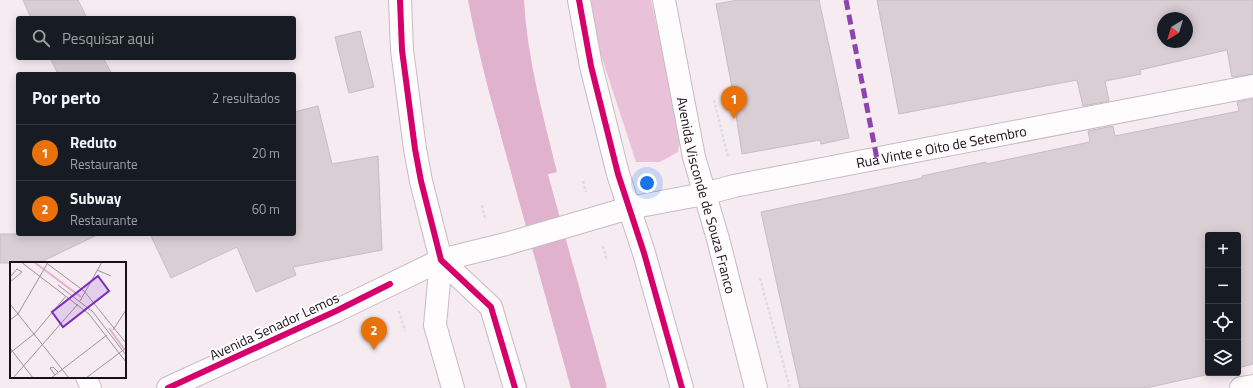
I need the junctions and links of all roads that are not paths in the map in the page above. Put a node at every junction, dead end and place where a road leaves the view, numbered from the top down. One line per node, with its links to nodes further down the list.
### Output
1 (400, 0): 7 (main road)
2 (579, 0): 6 (main road)
3 (664, 0): 5 (main road, Avenida Visconde de Souza Franco)
4 (1253, 86): 5 (main road, Rua Vinte e Oito de Setembro)
5 (704, 194): 6 (main road, Rua Vinte e Oito de Setembro); 15 (main road, Avenida Visconde de Souza Franco)
6 (629, 208): 7 (main road, Avenida Senador Lemos); 14 (main road)
7 (441, 260): 11 (main road, Avenida Senador Lemos); 12 (main road); 13 (main road)
8 (86, 378): 10 (lane)
9 (1253, 386): 16 (main road)
10 (91, 388)
11 (168, 388)
12 (453, 388)
13 (515, 388)
14 (682, 388)
15 (756, 388)
16 (1241, 388)

